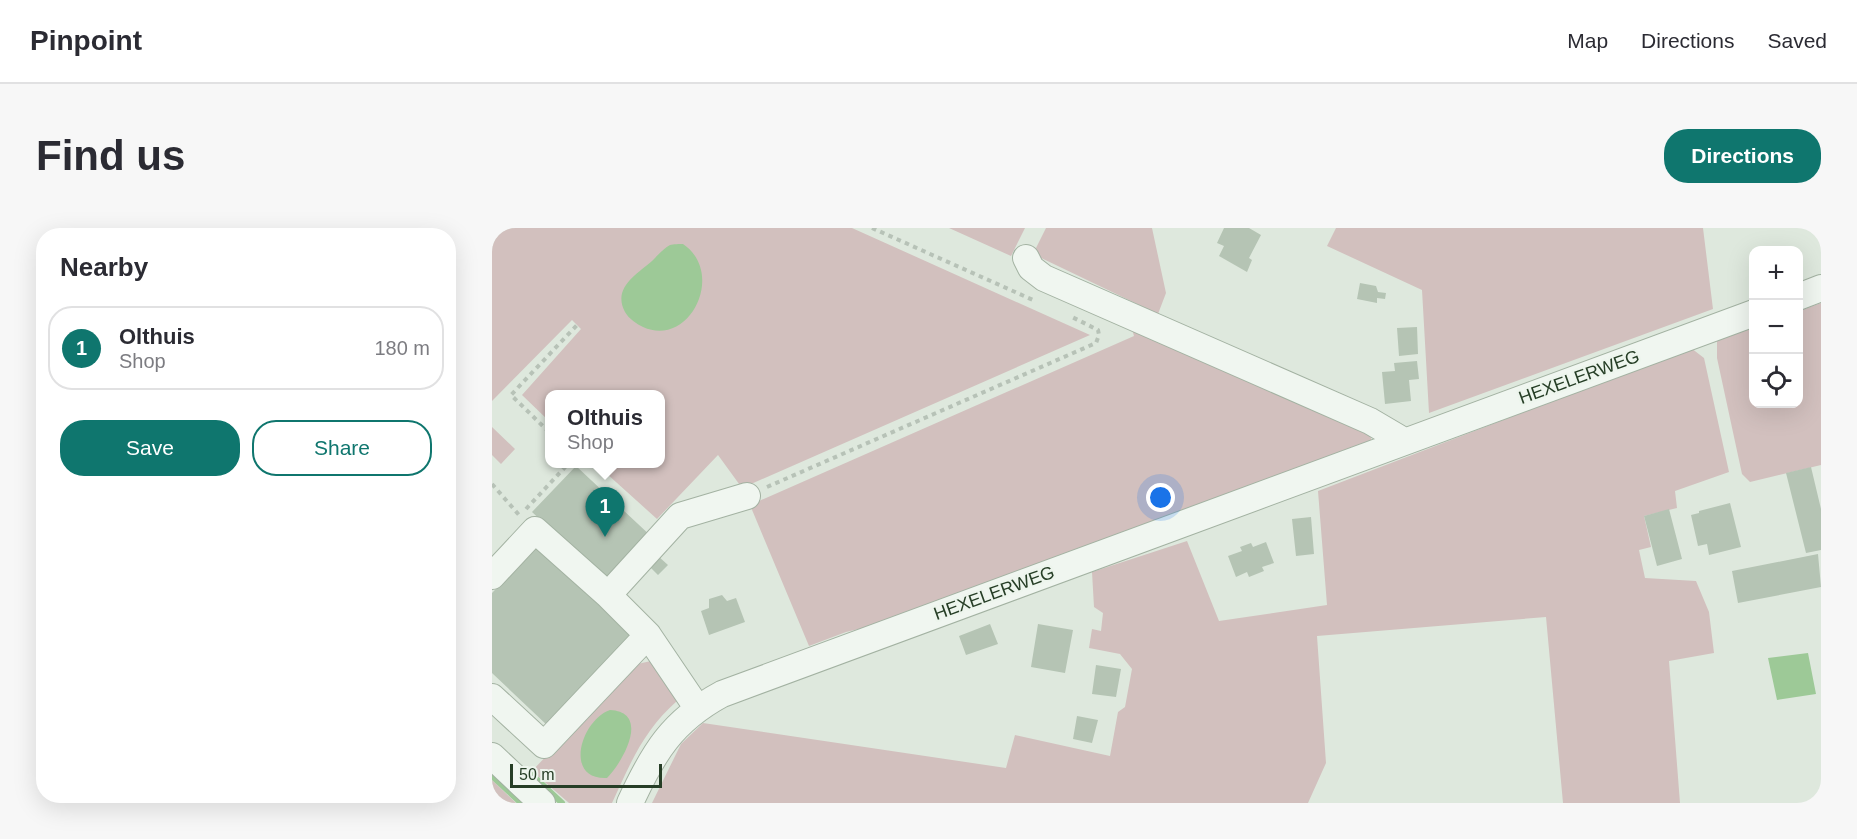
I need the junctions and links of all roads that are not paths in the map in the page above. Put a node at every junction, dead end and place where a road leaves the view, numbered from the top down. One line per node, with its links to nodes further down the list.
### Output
1 (1026, 258): 5 (street)
2 (1821, 288): 3 (street)
3 (1803, 295)
4 (1749, 315): 5 (street, HEXELERWEG)
5 (1404, 441): 11 (street, HEXELERWEG)
6 (747, 496): 8 (street)
7 (492, 576): 8 (street)
8 (608, 595): 9 (street)
9 (648, 635): 10 (street); 11 (street)
10 (492, 697)
11 (698, 710): 14 (street, HEXELERWEG)
12 (492, 756): 13 (street)
13 (542, 803)
14 (630, 803)

